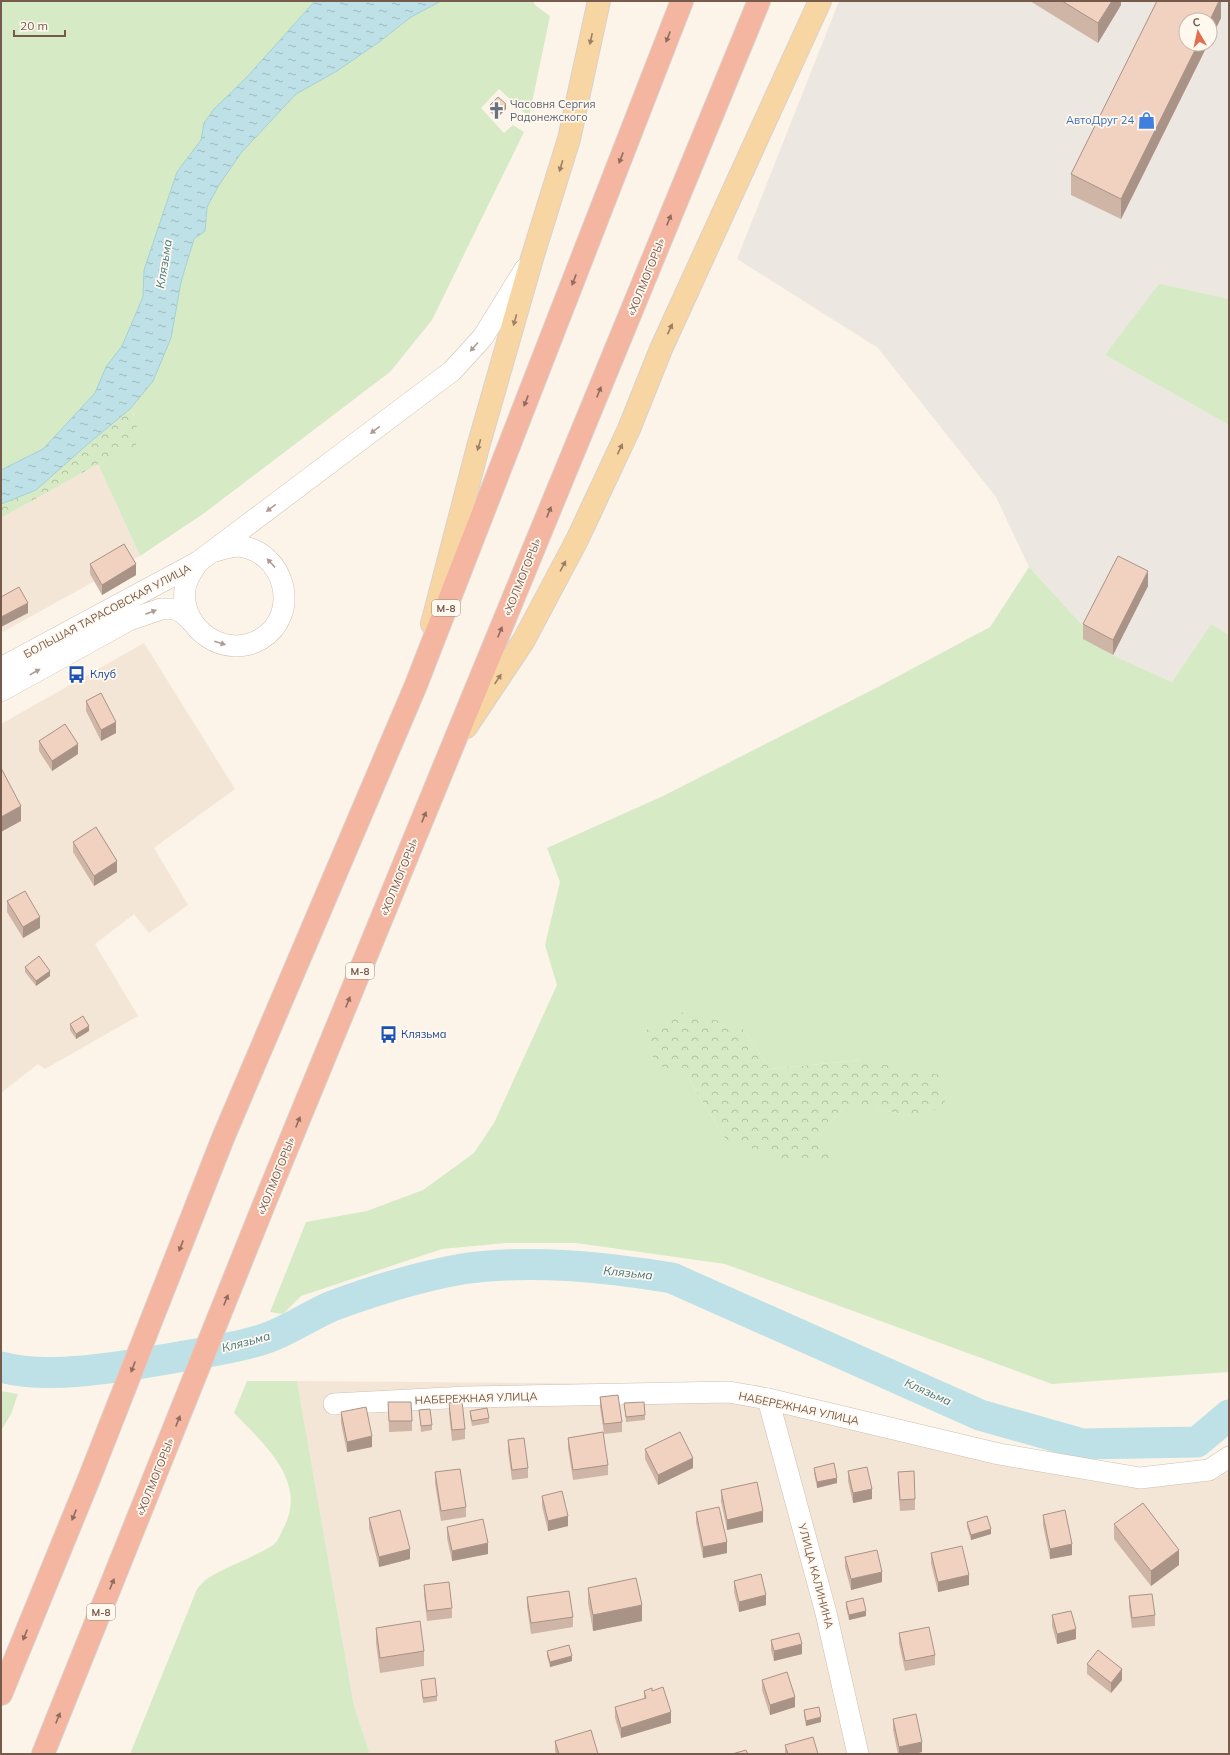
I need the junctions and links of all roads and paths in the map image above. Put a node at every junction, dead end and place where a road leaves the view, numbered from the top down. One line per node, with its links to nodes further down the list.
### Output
1 (599, 1): 5 (main road, one-way to 5)
2 (682, 1): 9 (highway, М-8, one-way to 9)
3 (759, 1): 11 (highway, «ХОЛМОГОРЫ» / М-8, one-way to 3)
4 (820, 1): 11 (main road, one-way to 4)
5 (533, 256): 6 (street, one-way to 6); 9 (main road, one-way to 9)
6 (205, 557): 7 (street); 7 (street, one-way to 6); 8 (street, БОЛЬШАЯ ТАРАСОВСКАЯ УЛИЦА)
7 (190, 620): 10 (street, БОЛЬШАЯ ТАРАСОВСКАЯ УЛИЦА, one-way to 7)
8 (1, 668)
9 (416, 685): 15 (highway, М-8, one-way to 15)
10 (1, 690)
11 (453, 746): 16 (highway, «ХОЛМОГОРЫ» / М-8, one-way to 11)
12 (768, 1399): 13 (street, НАБЕРЕЖНАЯ УЛИЦА); 14 (street, НАБЕРЕЖНАЯ УЛИЦА); 17 (street, УЛИЦА КАЛИНИНА)
13 (334, 1404)
14 (1229, 1457)
15 (1, 1694)
16 (43, 1754)
17 (858, 1754)

